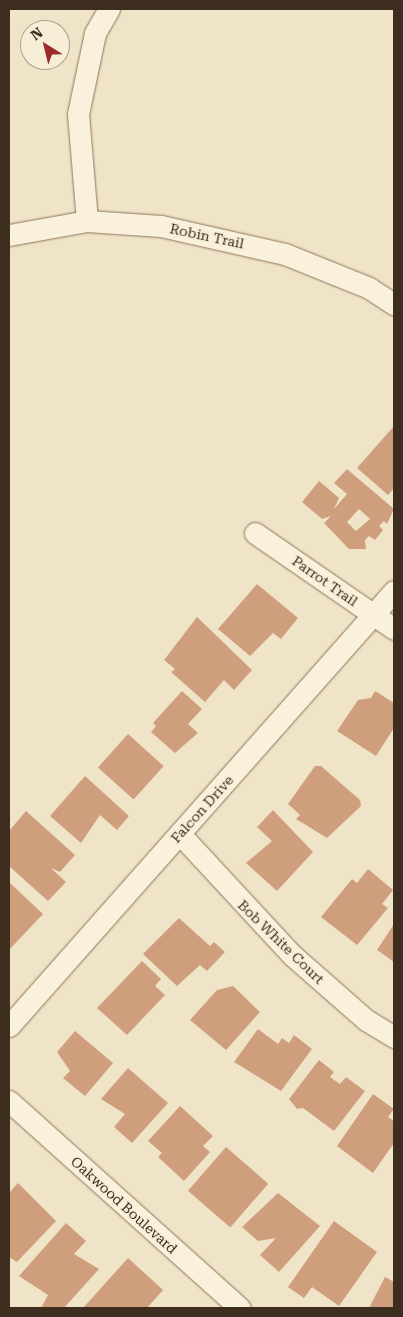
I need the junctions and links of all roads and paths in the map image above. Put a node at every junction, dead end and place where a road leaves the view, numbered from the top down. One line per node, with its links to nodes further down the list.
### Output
1 (109, 9): 2 (street)
2 (87, 221): 3 (street, Robin Trail); 4 (street, Robin Trail)
3 (9, 235)
4 (394, 304)
5 (255, 533): 7 (street, Parrot Trail)
6 (394, 591): 7 (street, Falcon Drive)
7 (374, 614): 8 (street, Parrot Trail); 9 (street, Falcon Drive)
8 (394, 629)
9 (180, 834): 10 (street, Falcon Drive); 11 (street, Bob White Court)
10 (9, 1026)
11 (394, 1037)
12 (9, 1101): 13 (street, Oakwood Boulevard)
13 (240, 1308)

